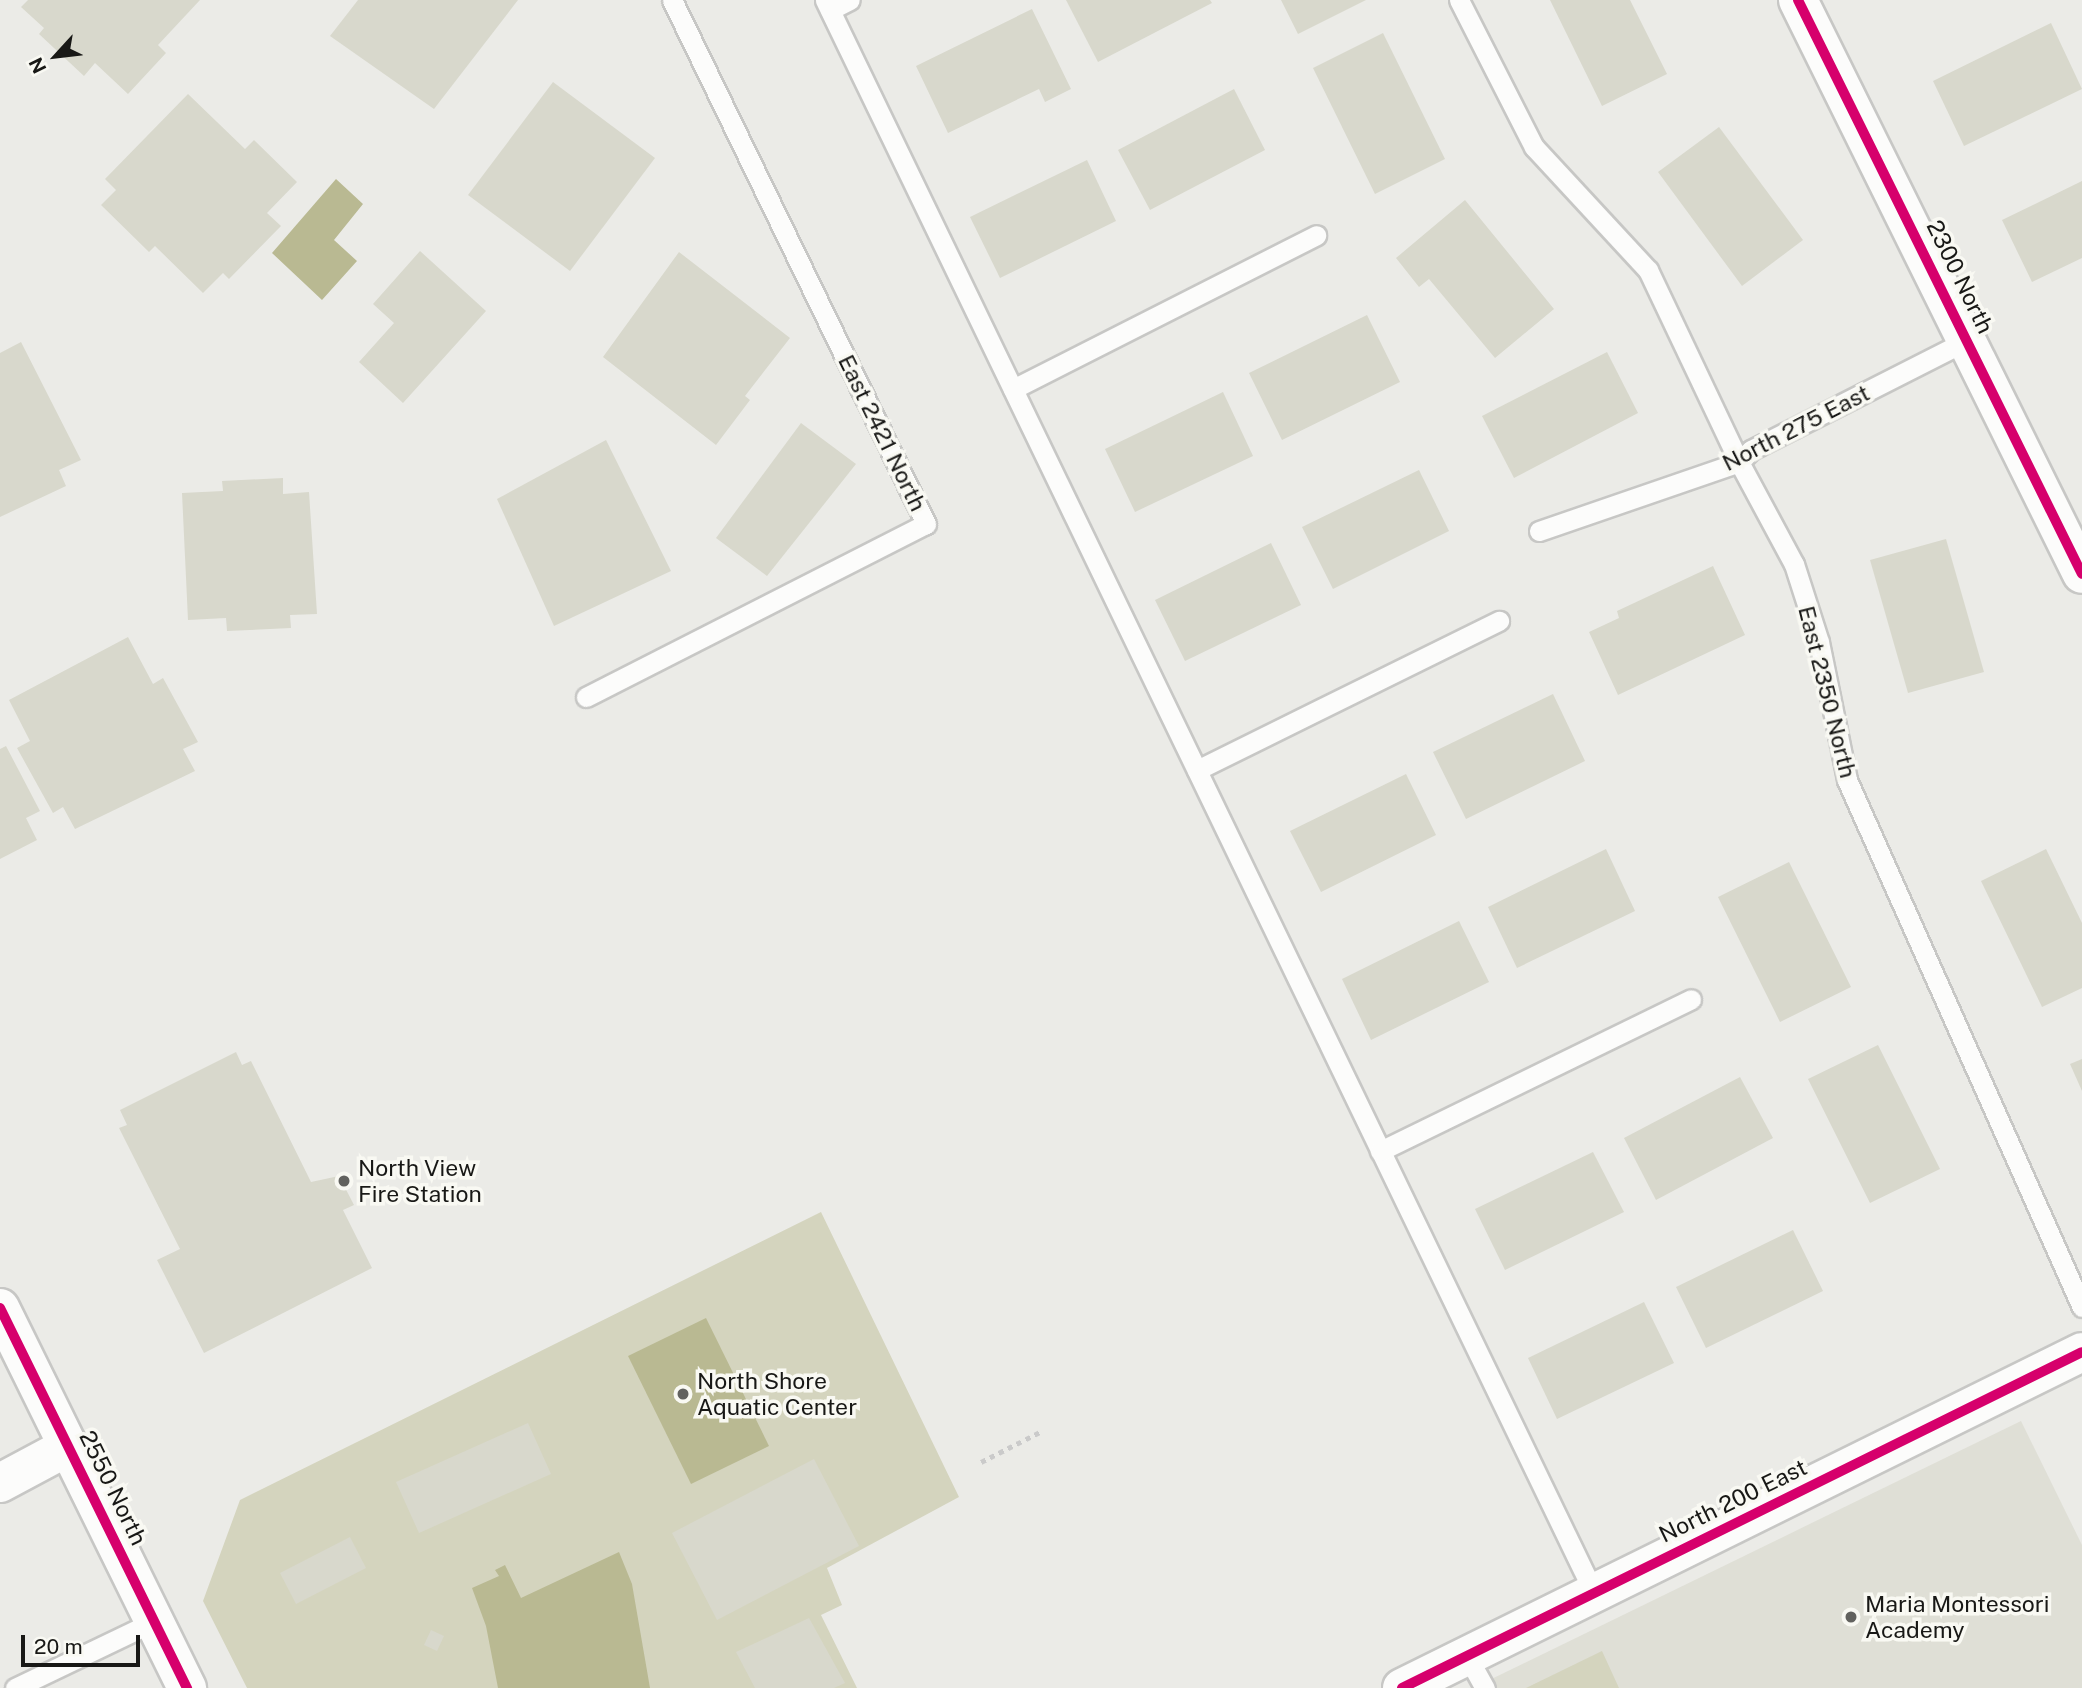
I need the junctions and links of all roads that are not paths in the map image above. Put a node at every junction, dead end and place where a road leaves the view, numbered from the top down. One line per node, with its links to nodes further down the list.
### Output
1 (672, 0): 13 (lane, East 2421 North)
2 (850, 0): 5 (lane)
3 (1459, 0): 9 (lane, East 2350 North)
4 (1798, 0): 7 (street, 2300 North)
5 (827, 5): 8 (lane)
6 (1316, 235): 8 (lane)
7 (1968, 340): 9 (lane, North 275 East); 11 (street, 2300 North)
8 (1013, 388): 14 (lane)
9 (1738, 462): 10 (lane, North 275 East); 17 (lane, East 2350 North)
10 (1539, 531)
11 (2082, 574)
12 (1499, 621): 14 (lane)
13 (586, 697)
14 (1197, 770): 16 (lane)
15 (1691, 999): 16 (lane)
16 (1380, 1151): 22 (lane)
17 (2082, 1307)
18 (0, 1308): 20 (street, 2550 North)
19 (2082, 1352): 22 (street, North 200 East)
20 (69, 1446): 21 (street); 23 (street, 2550 North)
21 (0, 1483)
22 (1594, 1593): 24 (street, North 200 East)
23 (155, 1621): 25 (lane); 26 (street, 2550 North)
24 (1476, 1672): 27 (street, North 200 East)
25 (15, 1688)
26 (187, 1688)
27 (1402, 1688)

